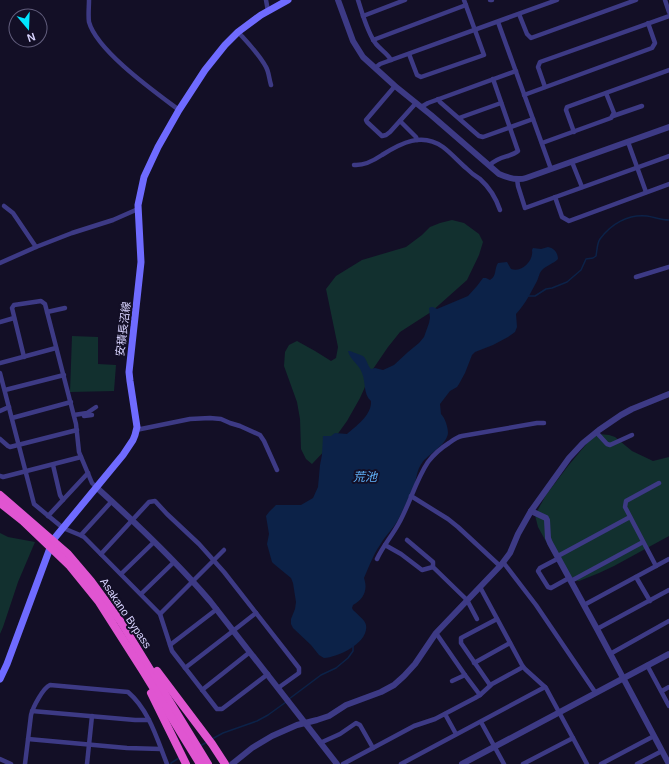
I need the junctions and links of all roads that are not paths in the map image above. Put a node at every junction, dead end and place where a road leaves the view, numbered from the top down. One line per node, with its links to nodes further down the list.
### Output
1 (89, 0): 37 (street)
2 (266, 0): 12 (street)
3 (288, 0): 12 (main road, 安積長沼線)
4 (338, 0): 24 (street)
5 (358, 0): 15 (street)
6 (405, 0): 15 (street)
7 (464, 0): 11 (street)
8 (558, 0): 14 (street)
9 (636, 0): 14 (street)
10 (665, 0): 13 (street)
11 (466, 5): 19 (street); 21 (street)
12 (268, 10): 20 (main road, 安積長沼線)
13 (669, 12)
14 (519, 14): 17 (street)
15 (363, 16): 21 (street)
16 (669, 16): 18 (street)
17 (498, 22): 19 (street); 26 (street)
18 (648, 24): 30 (street); 30 (street)
19 (475, 30): 22 (street); 22 (street)
20 (238, 32): 28 (street); 37 (main road, 安積長沼線)
21 (373, 40): 23 (street)
22 (409, 54): 23 (street)
23 (391, 60): 24 (street)
24 (375, 68): 29 (street)
25 (669, 70): 31 (street)
26 (516, 71): 27 (street); 32 (street)
27 (493, 79): 33 (street); 34 (street)
28 (271, 85)
29 (395, 86): 35 (street); 41 (street)
30 (545, 87): 32 (street)
31 (606, 93): 38 (street); 44 (street)
32 (524, 95): 40 (street)
33 (438, 99): 35 (street); 39 (street)
34 (501, 103): 39 (street); 42 (street)
35 (418, 105): 41 (street); 51 (street)
36 (642, 106): 38 (street)
37 (179, 110): 60 (main road, 安積長沼線)
38 (613, 116): 44 (street)
39 (459, 118): 42 (street)
40 (533, 119): 42 (street); 47 (street)
41 (400, 121): 45 (street)
42 (510, 127): 51 (street)
43 (669, 127): 46 (street)
44 (574, 132): 47 (street)
45 (417, 140): 50 (street); 61 (street)
46 (628, 142): 49 (street); 52 (street)
47 (542, 143): 53 (street)
48 (669, 156): 52 (street)
49 (572, 162): 53 (street); 56 (street)
50 (354, 165)
51 (490, 165): 54 (street)
52 (637, 167): 56 (street); 57 (street)
53 (551, 169): 54 (street)
54 (517, 179): 58 (street)
55 (669, 184): 57 (street)
56 (582, 187): 58 (street)
57 (646, 192): 58 (street)
58 (556, 198)
59 (4, 206): 62 (street)
60 (138, 209): 62 (street); 86 (main road, 安積長沼線)
61 (500, 210)
62 (36, 247): 63 (street)
63 (0, 263)
64 (669, 267): 65 (street)
65 (636, 277)
66 (65, 308): 67 (street)
67 (47, 312): 68 (street); 70 (street)
68 (14, 318): 69 (street); 71 (street)
69 (0, 322)
70 (56, 348): 71 (street); 74 (street)
71 (24, 357): 72 (street)
72 (0, 363)
73 (0, 372): 75 (street)
74 (64, 375): 75 (street); 77 (street)
75 (5, 390): 78 (street)
76 (669, 394): 87 (street)
77 (71, 402): 82 (street); 83 (street)
78 (9, 406): 80 (street); 83 (street)
79 (96, 407): 82 (street)
80 (0, 411)
81 (92, 415): 82 (street)
82 (74, 417): 85 (street)
83 (12, 418): 90 (street)
84 (544, 423): 100 (street)
85 (77, 430): 90 (street); 91 (street)
86 (136, 430): 93 (street); 98 (main road, 安積長沼線)
87 (596, 432): 88 (street); 104 (street)
88 (632, 435)
89 (0, 439): 90 (street)
90 (19, 445): 94 (street)
91 (81, 457): 92 (street); 95 (street)
92 (53, 465): 94 (street); 101 (street)
93 (277, 470)
94 (26, 472): 96 (street); 105 (street)
95 (88, 473): 98 (street); 101 (street)
96 (0, 476)
97 (659, 483): 106 (street)
98 (96, 487): 102 (street); 108 (main road, 安積長沼線)
99 (0, 495): 113 (highway, Asakano Bypass)
100 (411, 496): 114 (street); 122 (street)
101 (63, 500): 105 (street)
102 (112, 501): 107 (street); 109 (street)
103 (0, 503): 113 (highway, Asakano Bypass)
104 (531, 511): 117 (street); 122 (street)
105 (48, 516): 108 (street)
106 (630, 517): 112 (street); 117 (street)
107 (132, 520): 111 (street); 116 (street); 120 (street)
108 (62, 528): 109 (street); 113 (main road, 安積長沼線)
109 (81, 535): 116 (street)
110 (407, 540): 124 (street)
111 (154, 542): 121 (street); 125 (street)
112 (643, 542): 123 (street); 127 (street)
113 (52, 544): 144 (highway, Asakano Bypass); 145 (highway, Asakano Bypass); 158 (main road, 安積長沼線)
114 (385, 546): 119 (street); 124 (street)
115 (224, 550): 120 (street)
116 (101, 554): 125 (street)
117 (558, 557): 127 (street); 127 (street)
118 (669, 559): 123 (street)
119 (377, 560)
120 (214, 561): 128 (street); 136 (street)
121 (174, 562): 128 (street); 131 (street)
122 (502, 564): 129 (street); 166 (street)
123 (656, 566): 126 (street)
124 (432, 567): 132 (street)
125 (121, 574): 131 (street)
126 (636, 577): 133 (street); 134 (street)
127 (570, 580): 134 (street)
128 (193, 581): 135 (street); 137 (street)
129 (480, 587): 132 (street); 139 (street)
130 (669, 590): 133 (street)
131 (141, 594): 137 (street)
132 (467, 600): 138 (street); 143 (street)
133 (650, 601): 141 (street)
134 (584, 605): 141 (street)
135 (217, 609): 142 (street); 147 (street)
136 (256, 612): 142 (street); 163 (street)
137 (160, 614): 147 (street)
138 (478, 619)
139 (497, 619): 146 (street); 151 (street)
140 (669, 621): 149 (street)
141 (597, 629): 149 (street)
142 (233, 631): 148 (street); 154 (street)
143 (436, 632): 156 (street); 175 (street)
144 (119, 633): 192 (highway); 193 (highway, Asakano Bypass)
145 (129, 636): 194 (highway, Asakano Bypass); 195 (highway)
146 (510, 643): 151 (street); 153 (street)
147 (170, 645): 154 (street)
148 (250, 652): 155 (street); 164 (street)
149 (610, 654): 157 (street)
150 (669, 654): 152 (street)
151 (474, 663): 160 (street)
152 (647, 665): 157 (street); 165 (street)
153 (523, 667): 160 (street); 161 (street)
154 (185, 668): 164 (street)
155 (268, 674): 163 (street); 164 (street)
156 (465, 675): 159 (street); 167 (street)
157 (623, 677): 166 (street); 177 (street)
158 (0, 679)
159 (452, 681)
160 (490, 685): 167 (street)
161 (545, 687): 170 (street); 174 (street)
162 (669, 687): 165 (street)
163 (278, 688): 175 (street)
164 (202, 690)
165 (662, 691): 168 (street)
166 (595, 692): 170 (street)
167 (480, 695): 171 (street)
168 (669, 706)
169 (32, 711): 172 (street); 173 (street); 179 (street)
170 (559, 712): 178 (street); 182 (street)
171 (445, 714): 176 (street); 183 (street)
172 (92, 716): 173 (street); 181 (street)
173 (149, 720): 184 (street)
174 (481, 722): 176 (street); 182 (street)
175 (305, 723): 180 (street); 196 (street)
176 (456, 734): 199 (street)
177 (654, 736): 185 (street); 203 (street)
178 (573, 738): 187 (street); 202 (street)
179 (28, 739): 181 (street); 189 (street)
180 (320, 742): 183 (street); 197 (street)
181 (89, 745): 184 (street); 190 (street)
182 (494, 746): 200 (street); 201 (street)
183 (373, 748): 198 (street)
184 (161, 749): 191 (street)
185 (662, 751): 204 (street); 205 (street)
186 (0, 759): 188 (street)
187 (585, 763)
188 (11, 764)
189 (25, 764)
190 (87, 764)
191 (167, 764)
192 (186, 764)
193 (200, 764)
194 (208, 764)
195 (225, 764)
196 (232, 764)
197 (337, 764)
198 (343, 764)
199 (401, 764)
200 (462, 764)
201 (504, 764)
202 (523, 764)
203 (601, 764)
204 (637, 764)
205 (669, 764)

